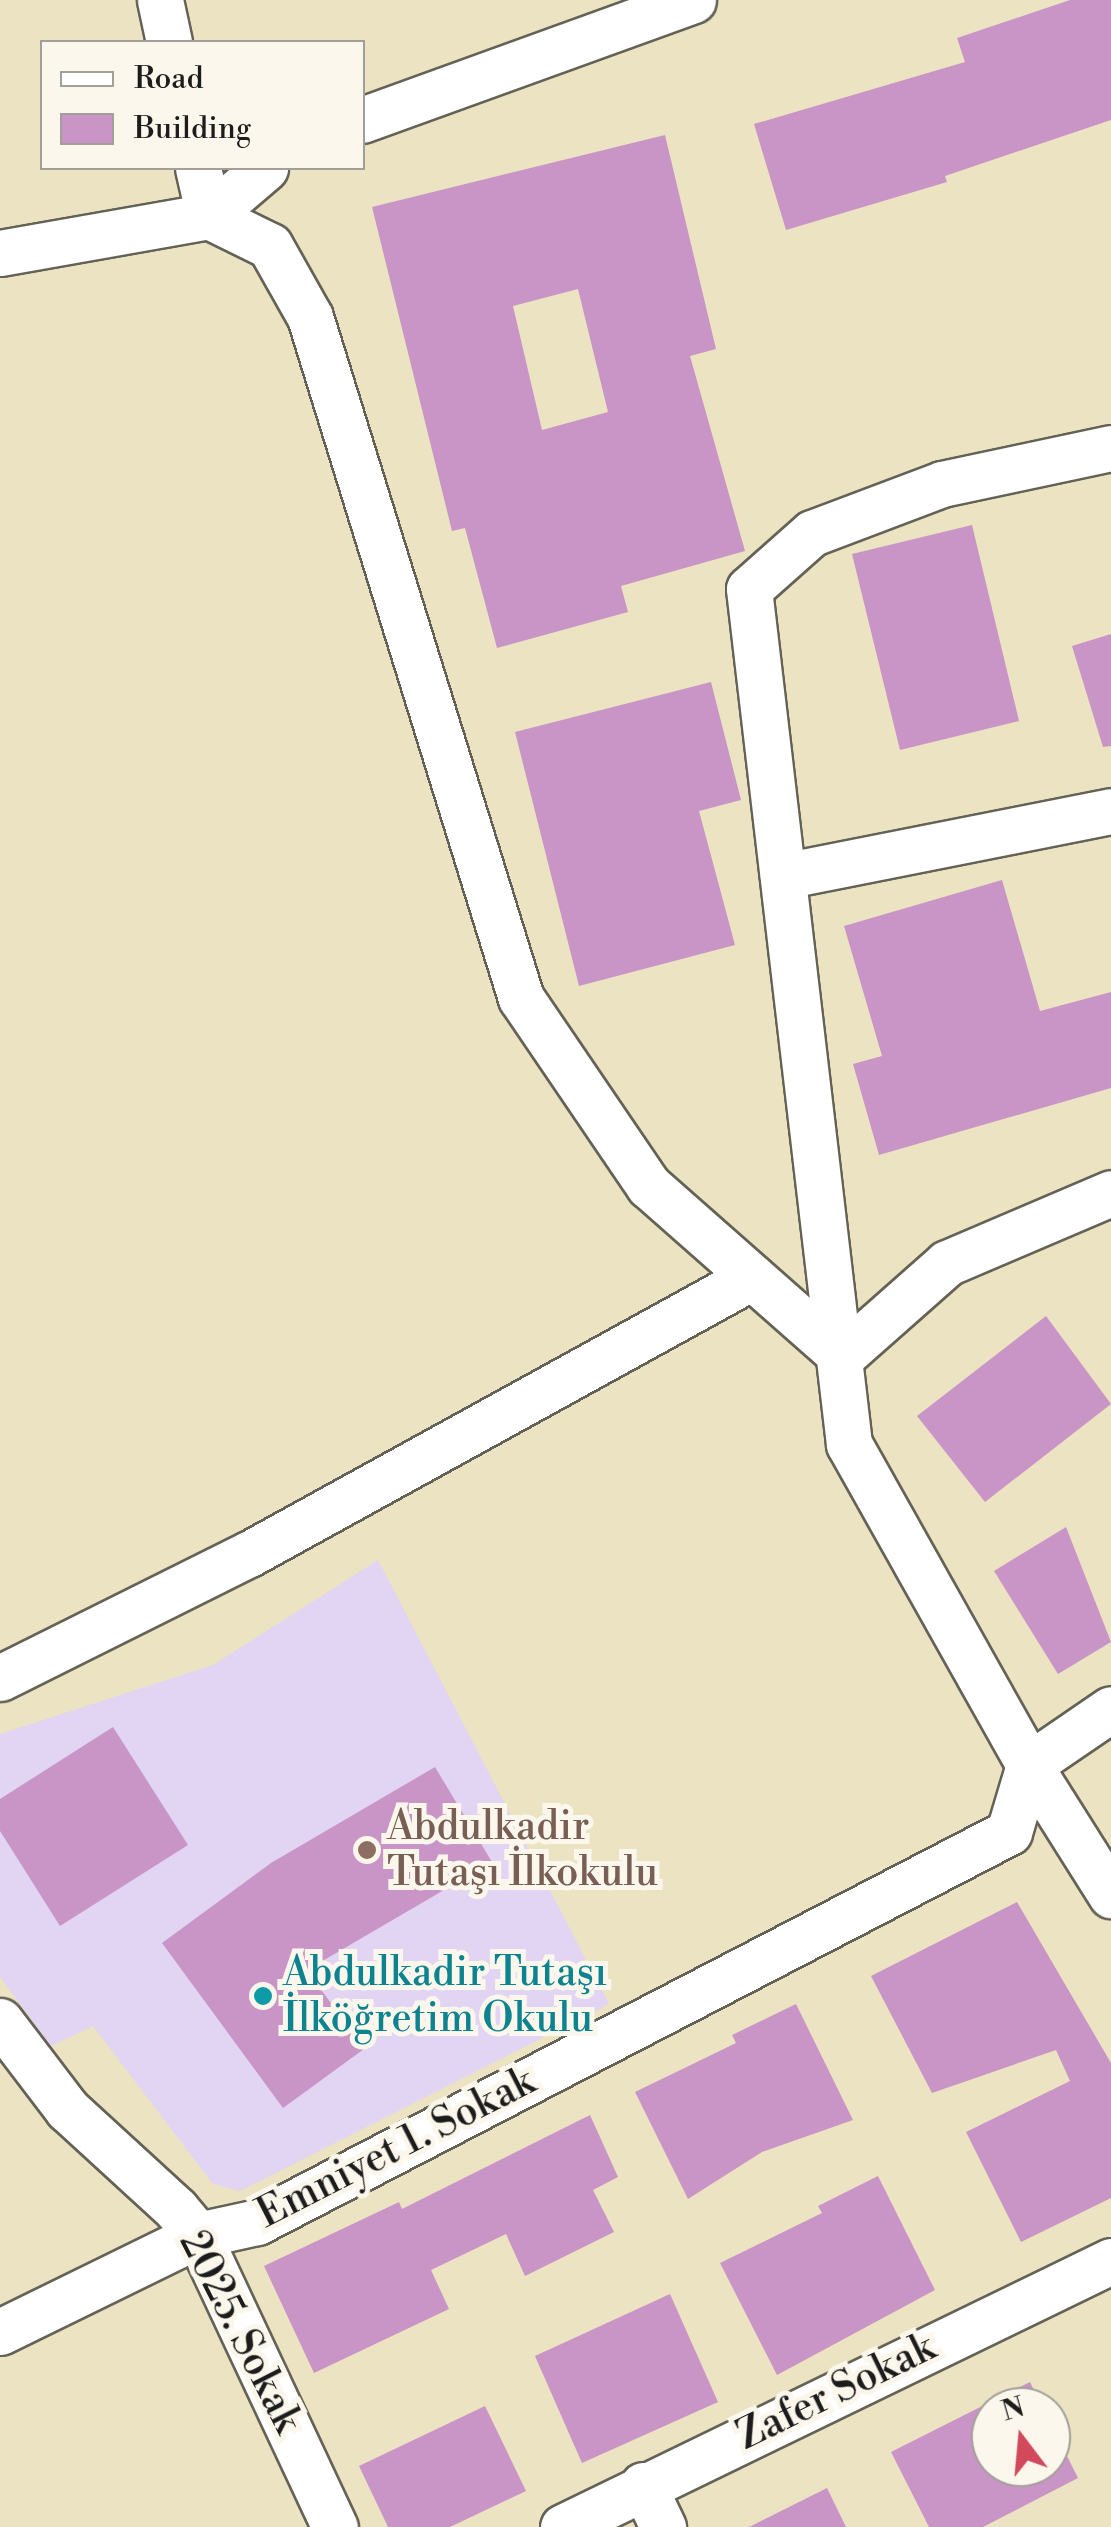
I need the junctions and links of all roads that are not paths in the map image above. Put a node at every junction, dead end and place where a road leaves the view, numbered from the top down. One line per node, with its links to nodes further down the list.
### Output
1 (160, 0): 3 (street)
2 (692, 0): 4 (street)
3 (169, 40)
4 (365, 119)
5 (198, 170): 7 (street)
6 (263, 170): 7 (street)
7 (209, 216): 8 (street); 13 (street)
8 (0, 252)
9 (1111, 448): 11 (street)
10 (1111, 810): 11 (street)
11 (783, 876): 14 (street)
12 (1111, 1193): 14 (street)
13 (752, 1277): 14 (street); 15 (street)
14 (842, 1356): 17 (street)
15 (0, 1678)
16 (1111, 1709): 17 (street)
17 (1029, 1765): 18 (street); 20 (street, Emniyet 1. Sokak)
18 (1111, 1895)
19 (0, 2021): 20 (street, 2025. Sokak)
20 (198, 2236): 22 (street, Emniyet 1. Sokak); 24 (street, 2025. Sokak)
21 (1111, 2260): 23 (street, Zafer Sokak)
22 (0, 2332)
23 (644, 2485): 25 (street, Zafer Sokak); 26 (street)
24 (335, 2527)
25 (563, 2527)
26 (662, 2527)

